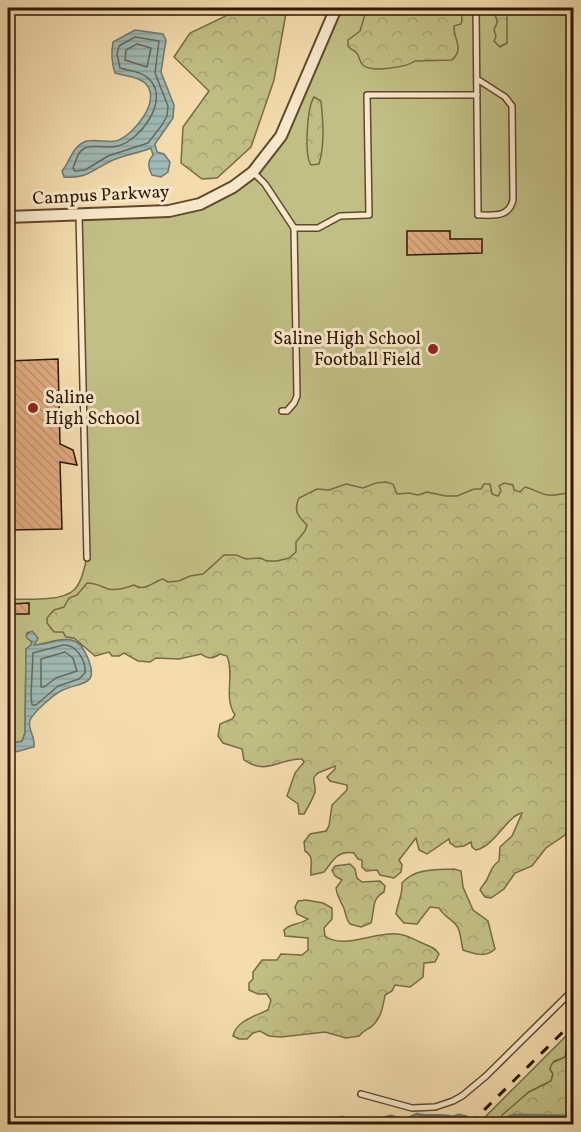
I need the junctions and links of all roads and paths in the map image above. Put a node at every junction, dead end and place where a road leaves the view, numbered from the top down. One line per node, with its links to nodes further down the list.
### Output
1 (336, 8): 5 (street, Campus Parkway)
2 (476, 8): 3 (lane)
3 (477, 79): 4 (lane); 4 (lane)
4 (477, 95): 8 (lane)
5 (253, 172): 6 (street, Campus Parkway); 8 (lane)
6 (79, 215): 7 (street, Campus Parkway); 10 (lane)
7 (8, 217)
8 (294, 228): 9 (lane)
9 (282, 411)
10 (87, 558)
11 (573, 989): 12 (lane)
12 (361, 1094)

